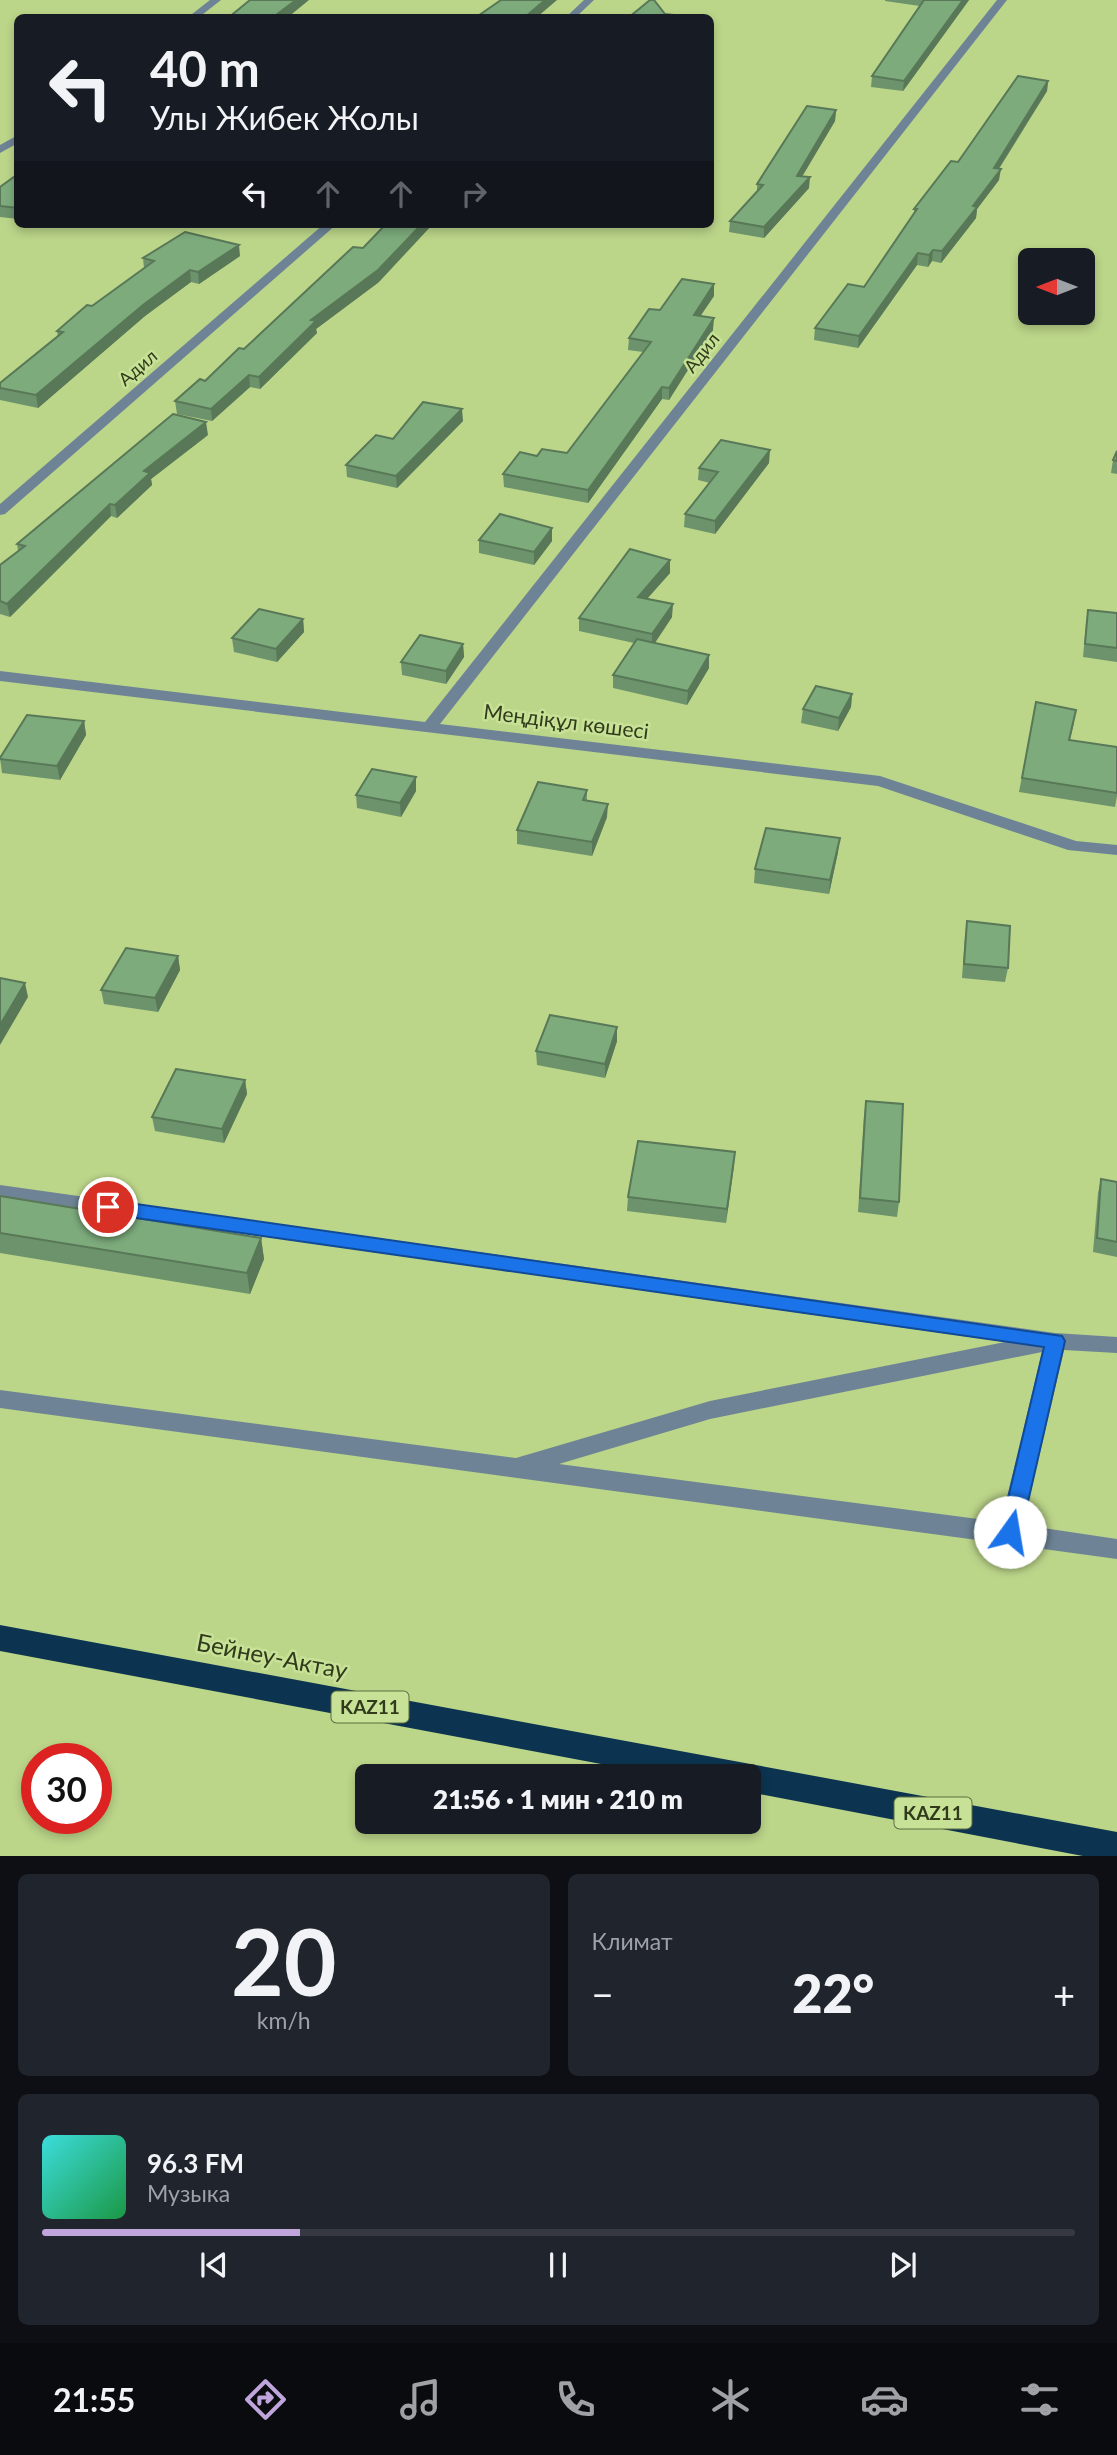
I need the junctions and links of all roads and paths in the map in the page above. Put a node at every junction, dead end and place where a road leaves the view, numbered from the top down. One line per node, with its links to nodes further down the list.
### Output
1 (216, 0): 4 (street)
2 (589, 0): 5 (street)
3 (1002, 0): 9 (street, Адил)
4 (197, 14)
5 (573, 14)
6 (326, 228): 7 (street, Адил)
7 (0, 511)
8 (0, 676): 9 (street, Меңдіқұл көшесі)
9 (429, 727): 10 (street, Меңдіқұл көшесі)
10 (1117, 850)
11 (0, 1192): 12 (street)
12 (1055, 1341): 13 (street); 15 (street); 16 (street)
13 (1117, 1345)
14 (0, 1399): 15 (street)
15 (517, 1467): 16 (street)
16 (1010, 1532): 17 (street)
17 (1117, 1549)
18 (0, 1638): 19 (highway, Бейнеу-Актау / KAZ11)
19 (675, 1764)
20 (761, 1780): 21 (highway, KAZ11)
21 (1117, 1847)

